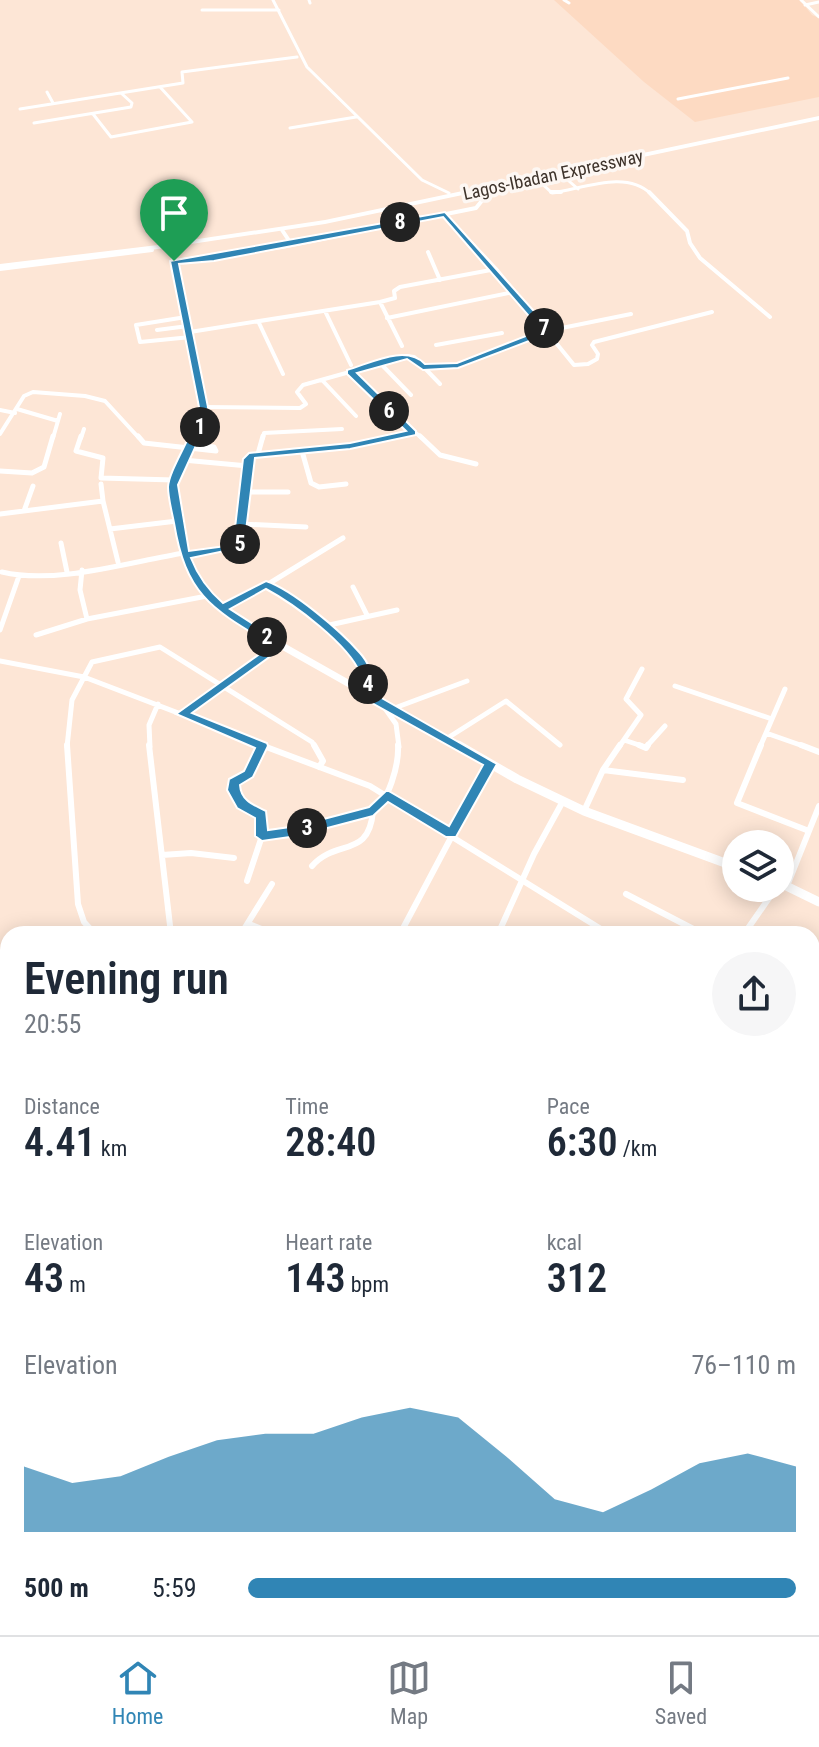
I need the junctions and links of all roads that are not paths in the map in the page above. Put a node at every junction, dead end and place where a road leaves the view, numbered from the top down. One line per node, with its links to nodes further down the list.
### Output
1 (273, 0): 8 (street)
2 (564, 0): 5 (street)
3 (801, 0): 6 (street)
4 (819, 2): 6 (street)
5 (569, 3)
6 (805, 5): 10 (street)
7 (202, 10): 8 (street)
8 (279, 10): 22 (street)
9 (819, 11): 10 (street)
10 (811, 12): 11 (street)
11 (819, 17)
12 (297, 57): 14 (street)
13 (788, 78): 17 (street)
14 (159, 86): 16 (street); 20 (street)
15 (47, 92): 18 (street)
16 (121, 93): 18 (street); 20 (street)
17 (678, 99)
18 (53, 103): 19 (street)
19 (20, 109)
20 (93, 114): 23 (street)
21 (819, 116): 25 (highway, Lagos-Ibadan Expressway); 29 (highway, Lagos-Ibadan Expressway)
22 (356, 117): 24 (street); 29 (street)
23 (34, 123)
24 (290, 128)
25 (561, 174): 26 (highway, Lagos-Ibadan Expressway); 28 (street)
26 (537, 179): 27 (highway, Lagos-Ibadan Expressway); 28 (street)
27 (489, 189): 30 (highway, Lagos-Ibadan Expressway); 31 (street)
28 (578, 189): 46 (street)
29 (449, 193): 30 (highway, Lagos-Ibadan Expressway)
30 (431, 199): 32 (highway, Lagos-Ibadan Expressway)
31 (445, 215): 34 (street); 39 (street)
32 (323, 220): 33 (highway, Lagos-Ibadan Expressway); 38 (highway, Lagos-Ibadan Expressway)
33 (282, 230): 34 (street); 35 (highway, Lagos-Ibadan Expressway)
34 (292, 245): 37 (street)
35 (171, 246): 37 (street); 38 (highway, Lagos-Ibadan Expressway)
36 (428, 252): 40 (street)
37 (174, 261): 49 (street)
38 (0, 265)
39 (496, 269): 40 (street); 41 (street)
40 (440, 280): 42 (street)
41 (514, 292): 47 (street); 51 (street)
42 (380, 302): 43 (street); 47 (street)
43 (325, 311): 48 (street); 56 (street)
44 (712, 312): 51 (street)
45 (631, 314): 51 (street)
46 (770, 317)
47 (387, 318): 54 (street)
48 (259, 323): 49 (street); 59 (street)
49 (189, 328): 49 (street); 50 (street); 63 (street)
50 (157, 330)
51 (547, 331): 57 (street)
52 (502, 333): 53 (street)
53 (436, 345)
54 (402, 346)
55 (381, 364): 57 (street); 58 (street); 62 (street)
56 (351, 365)
57 (423, 367): 61 (street)
58 (351, 372): 60 (street); 69 (street)
59 (283, 374)
60 (322, 380): 63 (street); 66 (street)
61 (440, 384)
62 (411, 395)
63 (203, 407): 71 (street)
64 (1, 411): 65 (street)
65 (16, 411): 70 (street); 71 (street); 77 (street)
66 (356, 416)
67 (84, 429): 78 (street)
68 (342, 429): 73 (street)
69 (413, 433): 72 (street); 75 (street)
70 (0, 434)
71 (190, 447): 74 (street)
72 (302, 451): 73 (street); 80 (street)
73 (258, 454): 76 (street)
74 (183, 460): 76 (street); 78 (street)
75 (476, 464)
76 (248, 466): 82 (street)
77 (0, 471)
78 (174, 480): 87 (street)
79 (101, 484): 84 (street)
80 (346, 484)
81 (33, 486): 85 (street)
82 (245, 492): 83 (street); 88 (street)
83 (288, 492)
84 (103, 501): 85 (street); 90 (street)
85 (24, 511): 86 (street)
86 (0, 514)
87 (177, 521): 90 (street); 93 (street)
88 (241, 524): 89 (street); 93 (street)
89 (306, 527)
90 (110, 529): 94 (street)
91 (343, 538): 99 (street)
92 (61, 543): 97 (street)
93 (184, 554): 94 (street); 101 (street)
94 (118, 562): 95 (street)
95 (82, 570): 97 (street); 105 (street)
96 (2, 572): 98 (street)
97 (67, 572): 98 (street)
98 (19, 576): 107 (street)
99 (266, 584): 102 (street); 106 (street)
100 (353, 587): 104 (street)
101 (207, 596): 102 (street); 105 (street)
102 (222, 608): 109 (street)
103 (397, 610): 104 (street)
104 (367, 615): 106 (street)
105 (87, 619): 108 (street)
106 (325, 626): 117 (street)
107 (0, 630)
108 (36, 635)
109 (281, 645): 114 (street); 117 (street)
110 (0, 661): 112 (street)
111 (642, 669): 128 (street)
112 (84, 677): 114 (street); 119 (street); 158 (street)
113 (467, 681): 120 (street)
114 (220, 686): 121 (street); 133 (street)
115 (675, 686): 123 (street)
116 (785, 689): 123 (street)
117 (367, 695): 118 (street)
118 (382, 703): 120 (street); 124 (street)
119 (158, 704): 121 (street); 144 (street)
120 (392, 709): 122 (street)
121 (182, 714): 130 (street)
122 (404, 716): 124 (street); 127 (street)
123 (772, 719): 126 (street)
124 (396, 724): 136 (street)
125 (665, 726): 128 (street)
126 (766, 733): 131 (street); 141 (street)
127 (446, 739): 129 (street); 132 (street)
128 (624, 740): 134 (street)
129 (560, 745)
130 (262, 746): 133 (street); 143 (street)
131 (819, 752)
132 (490, 764): 137 (street); 142 (street)
133 (319, 767): 136 (street)
134 (603, 770): 135 (street); 140 (street)
135 (683, 780)
136 (387, 794): 139 (street); 142 (street)
137 (563, 801): 140 (street); 149 (street)
138 (819, 806): 141 (street)
139 (373, 811): 143 (street); 148 (street)
140 (584, 811): 146 (street)
141 (809, 831): 147 (street)
142 (451, 834): 149 (street); 161 (street)
143 (262, 836): 150 (street)
144 (162, 855): 145 (street); 159 (street)
145 (234, 858)
146 (722, 862)
147 (794, 863)
148 (312, 866)
149 (523, 879): 157 (street); 162 (street)
150 (247, 881)
151 (272, 884): 156 (street)
152 (794, 890): 155 (street)
153 (626, 894): 163 (street)
154 (766, 902): 164 (street)
155 (819, 902)
156 (249, 924): 160 (street)
157 (593, 925)
158 (88, 926)
159 (170, 926)
160 (254, 926)
161 (404, 926)
162 (502, 926)
163 (688, 926)
164 (750, 926)

